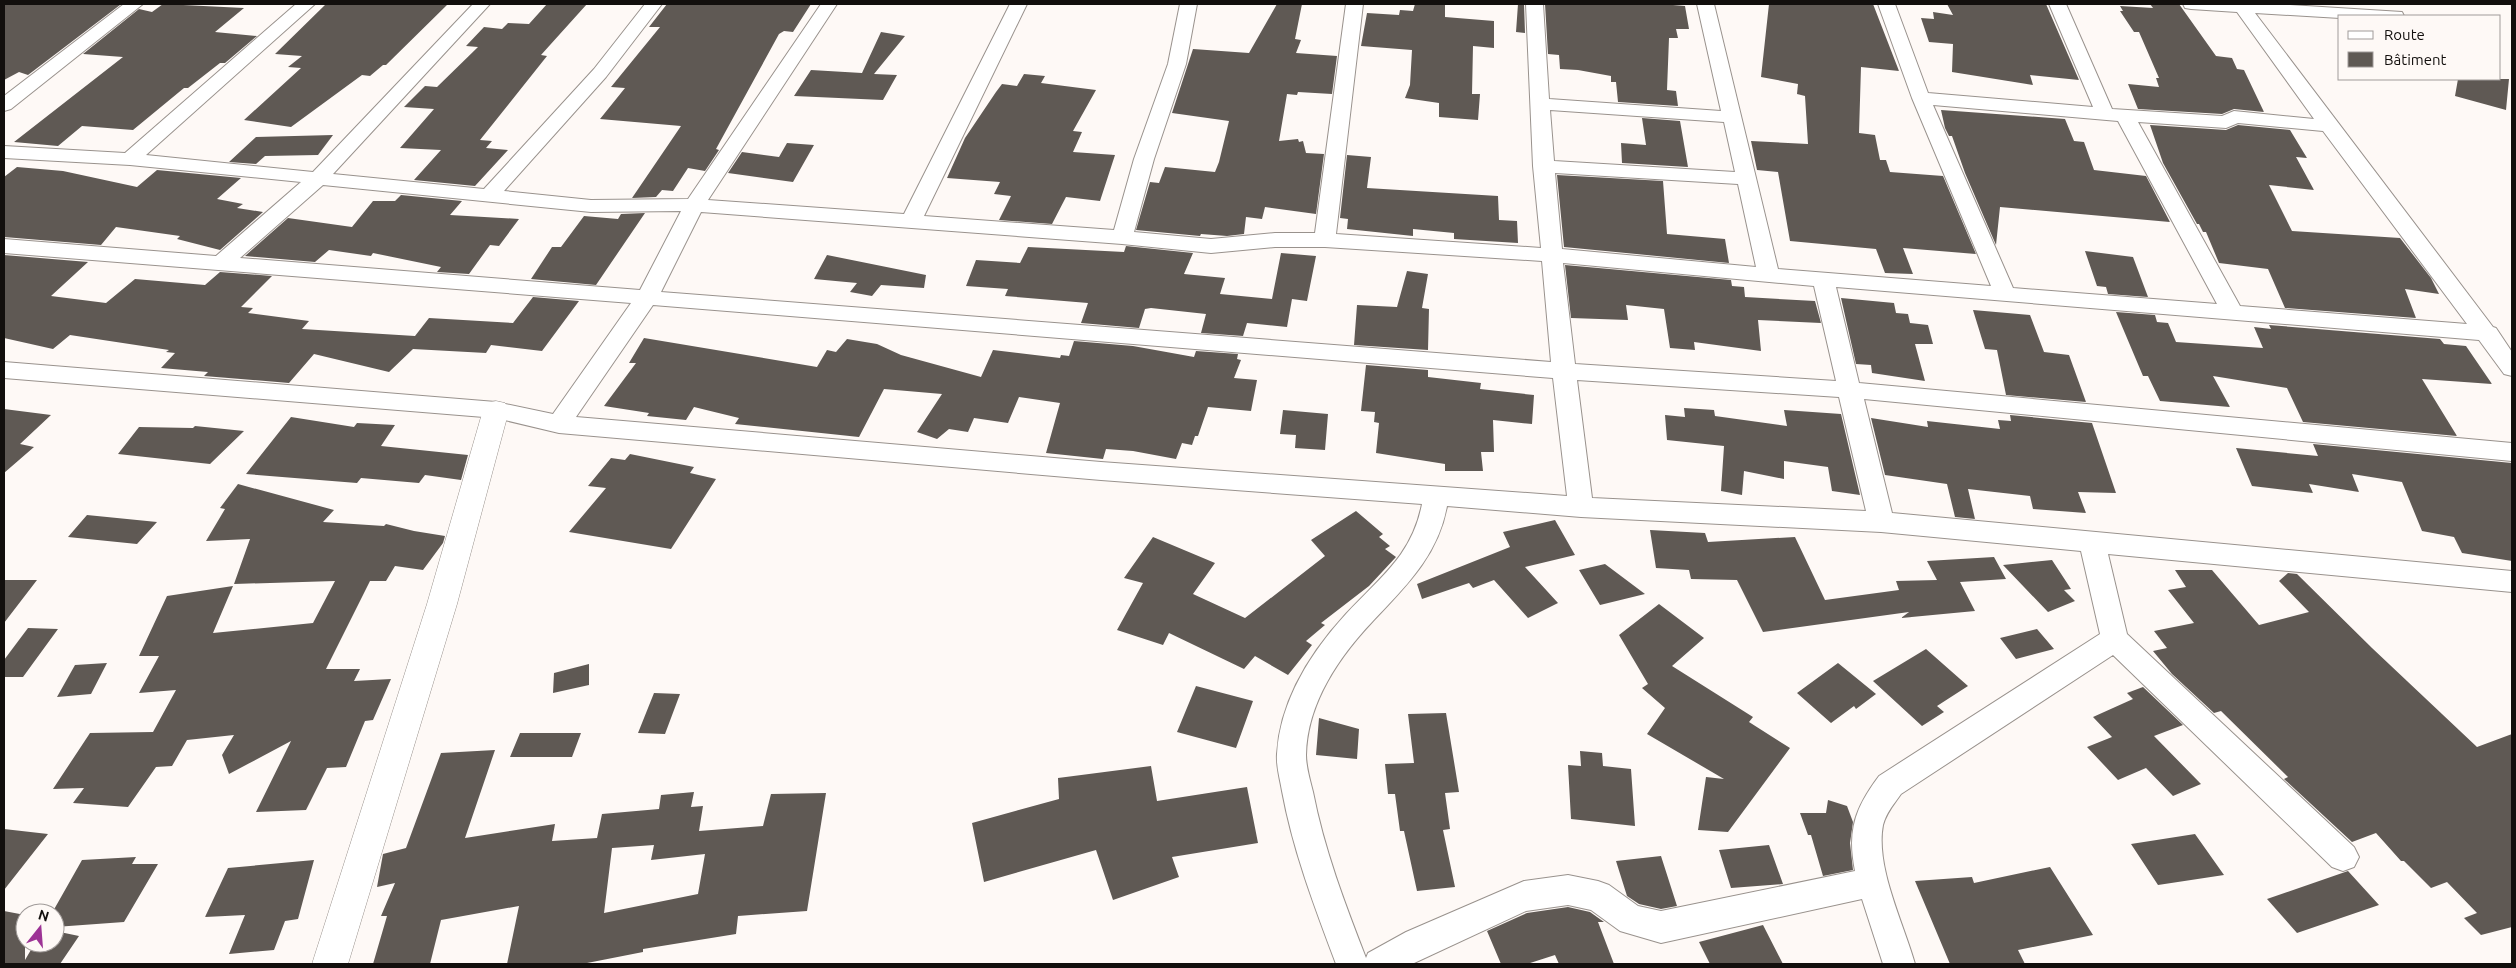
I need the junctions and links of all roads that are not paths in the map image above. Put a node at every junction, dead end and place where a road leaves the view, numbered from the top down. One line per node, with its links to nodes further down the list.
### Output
1 (134, 4): 18 (street)
2 (306, 4): 24 (street)
3 (482, 4): 27 (street)
4 (654, 4): 28 (street)
5 (829, 4): 29 (street)
6 (1019, 4): 30 (street)
7 (1189, 4): 31 (street)
8 (1355, 4): 32 (street)
9 (1534, 4): 17 (street)
10 (1706, 4): 21 (street)
11 (1886, 4): 16 (street)
12 (2058, 4): 19 (street)
13 (2191, 4): 14 (street)
14 (2242, 6): 15 (street); 22 (street)
15 (2381, 15)
16 (1921, 98): 19 (street); 38 (street)
17 (1539, 104): 21 (street); 25 (street)
18 (4, 105)
19 (2105, 114): 20 (street)
20 (2125, 116): 22 (street); 40 (street)
21 (1733, 117): 26 (street)
22 (2329, 126): 41 (street)
23 (4, 152): 24 (street)
24 (130, 159): 27 (street)
25 (1543, 166): 26 (street); 34 (street)
26 (1748, 179): 36 (street)
27 (316, 180): 28 (street); 35 (street)
28 (490, 196): 29 (street)
29 (694, 205): 30 (street); 39 (street)
30 (910, 222): 31 (street)
31 (1122, 237): 32 (street)
32 (1325, 240): 34 (street)
33 (4, 246): 35 (street)
34 (1552, 255): 36 (street); 44 (street)
35 (221, 263): 39 (street)
36 (1770, 275): 37 (street)
37 (1823, 279): 38 (street); 45 (street)
38 (2005, 294): 40 (street)
39 (648, 296): 44 (street); 47 (street)
40 (2232, 312): 41 (street)
41 (2488, 333): 42 (street)
42 (2512, 368)
43 (4, 370): 46 (street)
44 (1562, 371): 45 (street); 50 (street)
45 (1851, 390): 48 (street); 51 (street)
46 (496, 410): 47 (street); 57 (street)
47 (558, 424): 49 (street)
48 (2512, 452)
49 (1436, 496): 50 (street); 58 (street)
50 (1581, 507): 51 (street)
51 (1881, 522): 52 (street)
52 (2092, 540): 53 (street); 54 (street)
53 (2512, 582)
54 (2115, 639): 55 (street); 56 (street)
55 (2343, 857)
56 (1874, 882): 59 (street); 60 (street)
57 (330, 964)
58 (1352, 964)
59 (1380, 964)
60 (1899, 964)

